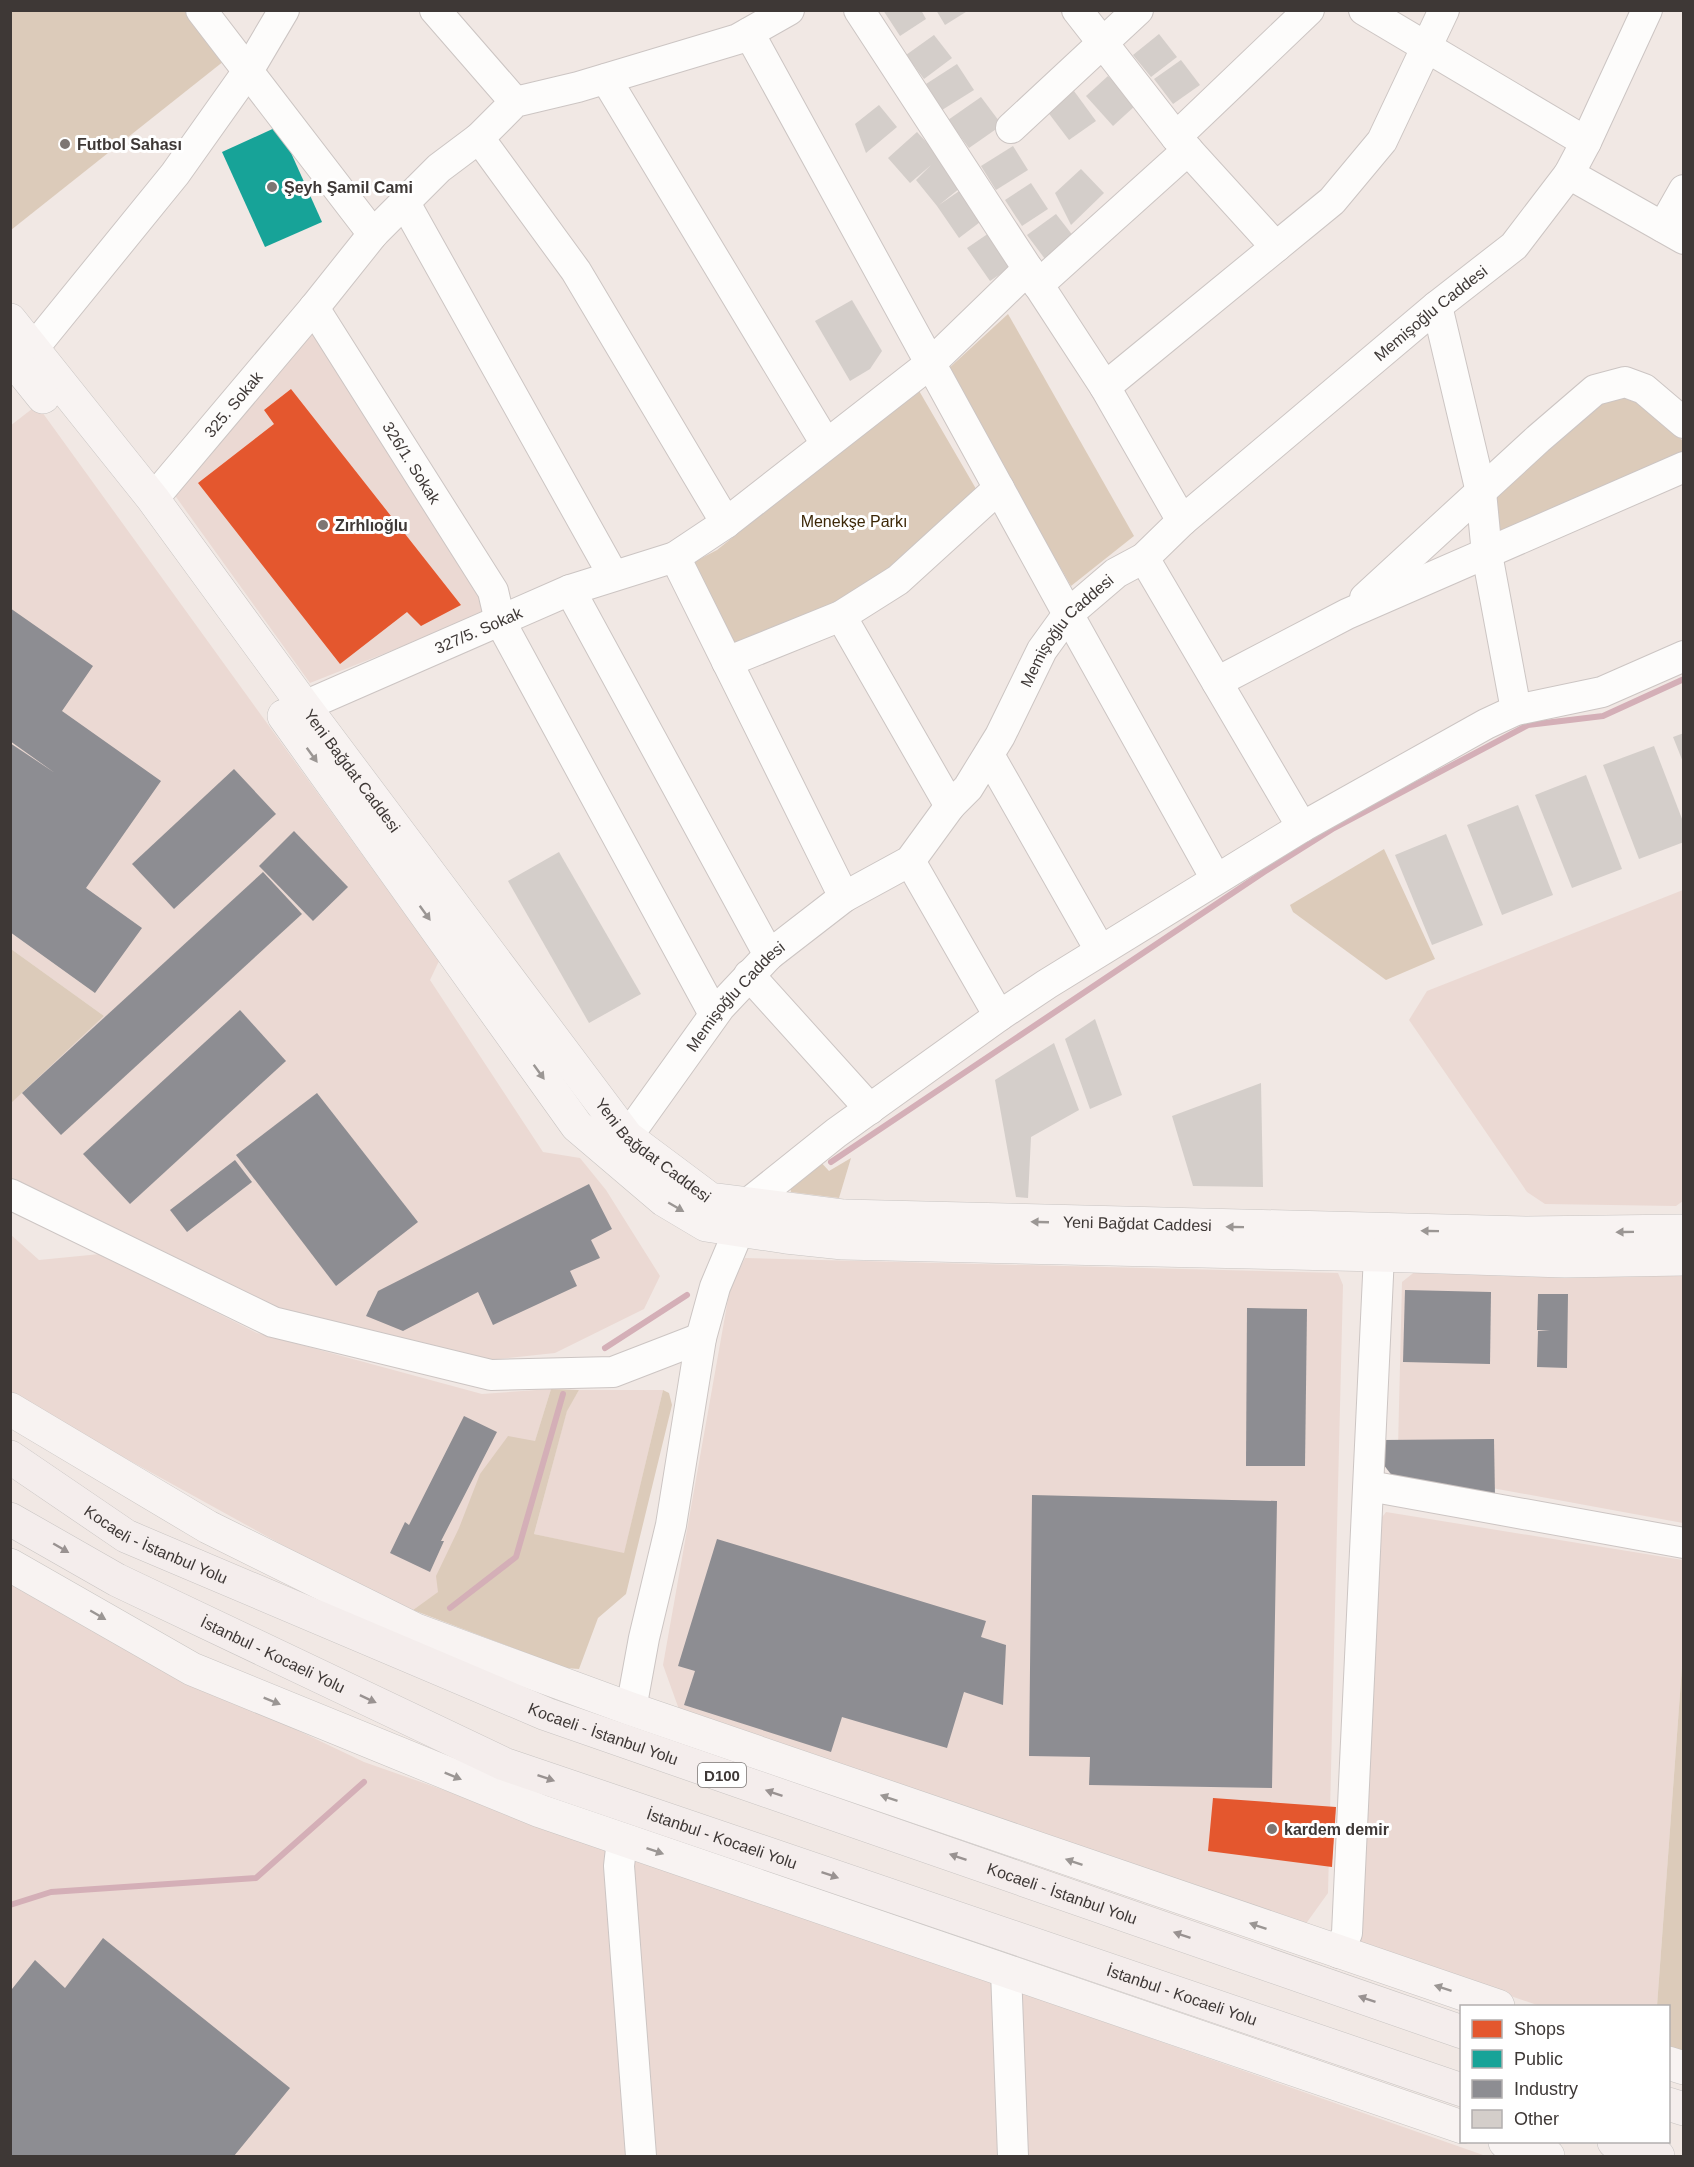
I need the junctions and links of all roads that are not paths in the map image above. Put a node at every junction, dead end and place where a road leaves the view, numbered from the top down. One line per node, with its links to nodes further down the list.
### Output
1 (201, 10): 15 (street)
2 (284, 10): 15 (street)
3 (789, 10): 12 (street)
4 (859, 10): 28 (street)
5 (1077, 10): 13 (street)
6 (1138, 10): 13 (street)
7 (1309, 10): 21 (street, 327/5. Sokak)
8 (1364, 10): 14 (street)
9 (1444, 10): 14 (street)
10 (1647, 10): 20 (street, Memişoğlu Caddesi)
11 (443, 13): 17 (street)
12 (749, 33): 16 (street); 33 (street)
13 (1102, 43): 18 (street); 21 (street)
14 (1425, 47): 20 (street); 27 (street)
15 (248, 71): 26 (street); 32 (street)
16 (606, 79): 17 (street); 36 (street)
17 (515, 102): 19 (street, 325. Sokak)
18 (1011, 128)
19 (479, 138): 24 (street, 325. Sokak); 42 (street)
20 (1586, 142): 22 (street, Memişoğlu Caddesi)
21 (1182, 143): 27 (street); 28 (street, 327/5. Sokak)
22 (1569, 174): 25 (street); 29 (street, Memişoğlu Caddesi)
23 (1683, 190): 25 (street)
24 (405, 203): 26 (street, 325. Sokak); 46 (street)
25 (1673, 233)
26 (373, 234): 30 (street, 325. Sokak)
27 (1276, 247): 34 (street)
28 (1033, 277): 33 (street, 327/5. Sokak); 34 (street)
29 (1437, 306): 39 (street); 41 (street, Memişoğlu Caddesi)
30 (314, 308): 40 (street, 325. Sokak); 51 (street, 326/1. Sokak)
31 (10, 320): 32 (main road, Yeni Bağdat Caddesi)
32 (18, 362): 40 (main road, Yeni Bağdat Caddesi); 56 (main road, Yeni Bağdat Caddesi)
33 (931, 363): 36 (street, 327/5. Sokak); 38 (street)
34 (1105, 387): 41 (street)
35 (1683, 423): 39 (street)
36 (826, 444): 42 (street, 327/5. Sokak)
37 (1683, 466): 43 (street)
38 (999, 489): 48 (street); 50 (street)
39 (1481, 492): 43 (street); 49 (street)
40 (153, 499): 56 (main road, Yeni Bağdat Caddesi)
41 (1182, 521): 45 (street, Memişoğlu Caddesi)
42 (726, 523): 44 (street, 327/5. Sokak)
43 (1487, 554): 49 (street); 55 (street)
44 (675, 557): 46 (street, 327/5. Sokak); 53 (street)
45 (1144, 558): 48 (street, Memişoğlu Caddesi); 54 (street)
46 (613, 575): 47 (street, 327/5. Sokak)
47 (570, 590): 51 (street, 327/5. Sokak); 64 (street)
48 (1068, 614): 57 (street, Memişoğlu Caddesi); 61 (street)
49 (1347, 614): 54 (street)
50 (841, 616): 53 (street); 58 (street)
51 (500, 621): 56 (street, 327/5. Sokak); 65 (street, 326/1. Sokak)
52 (1683, 656): 55 (street)
53 (727, 662): 62 (street)
54 (1217, 682): 59 (street)
55 (1516, 710): 59 (street)
56 (294, 711): 68 (main road, Yeni Bağdat Caddesi); 70 (main road, Yeni Bağdat Caddesi, one-way to 70)
57 (988, 755): 58 (street, Memişoğlu Caddesi); 63 (street)
58 (950, 806): 60 (street, Memişoğlu Caddesi)
59 (1302, 827): 61 (street)
60 (909, 861): 62 (street, Memişoğlu Caddesi); 66 (street)
61 (1216, 879): 63 (street)
62 (844, 897): 64 (street, Memişoğlu Caddesi)
63 (1100, 950): 66 (street)
64 (759, 965): 65 (street, Memişoğlu Caddesi); 67 (street)
65 (714, 1014): 68 (street, Memişoğlu Caddesi)
66 (999, 1016): 67 (street)
67 (870, 1108): 70 (street)
68 (627, 1137): 70 (main road, Yeni Bağdat Caddesi)
69 (10, 1194): 74 (street)
70 (743, 1217): 71 (main road, Yeni Bağdat Caddesi, one-way to 70); 72 (main road, Yeni Bağdat Caddesi); 74 (street)
71 (1683, 1231)
72 (1379, 1255): 73 (main road, Yeni Bağdat Caddesi); 77 (street)
73 (1683, 1259)
74 (701, 1338): 81 (street)
75 (10, 1408): 81 (main road)
76 (10, 1457): 86 (highway, Kocaeli - İstanbul Yolu / D100, one-way to 76)
77 (1369, 1486): 79 (street); 83 (street)
78 (10, 1519): 87 (highway, İstanbul - Kocaeli Yolu, one-way to 87)
79 (1683, 1543)
80 (10, 1565): 82 (main road, one-way to 82)
81 (631, 1709): 83 (main road, one-way to 81)
82 (622, 1840): 84 (main road, one-way to 84); 91 (street)
83 (1339, 1953): 85 (main road, one-way to 83)
84 (1006, 1971): 88 (main road); 92 (street)
85 (1492, 2005)
86 (1460, 2032)
87 (1460, 2090)
88 (1460, 2127)
89 (1508, 2143): 93 (main road)
90 (1617, 2143): 94 (highway)
91 (641, 2157)
92 (1013, 2157)
93 (1548, 2157)
94 (1658, 2157)

